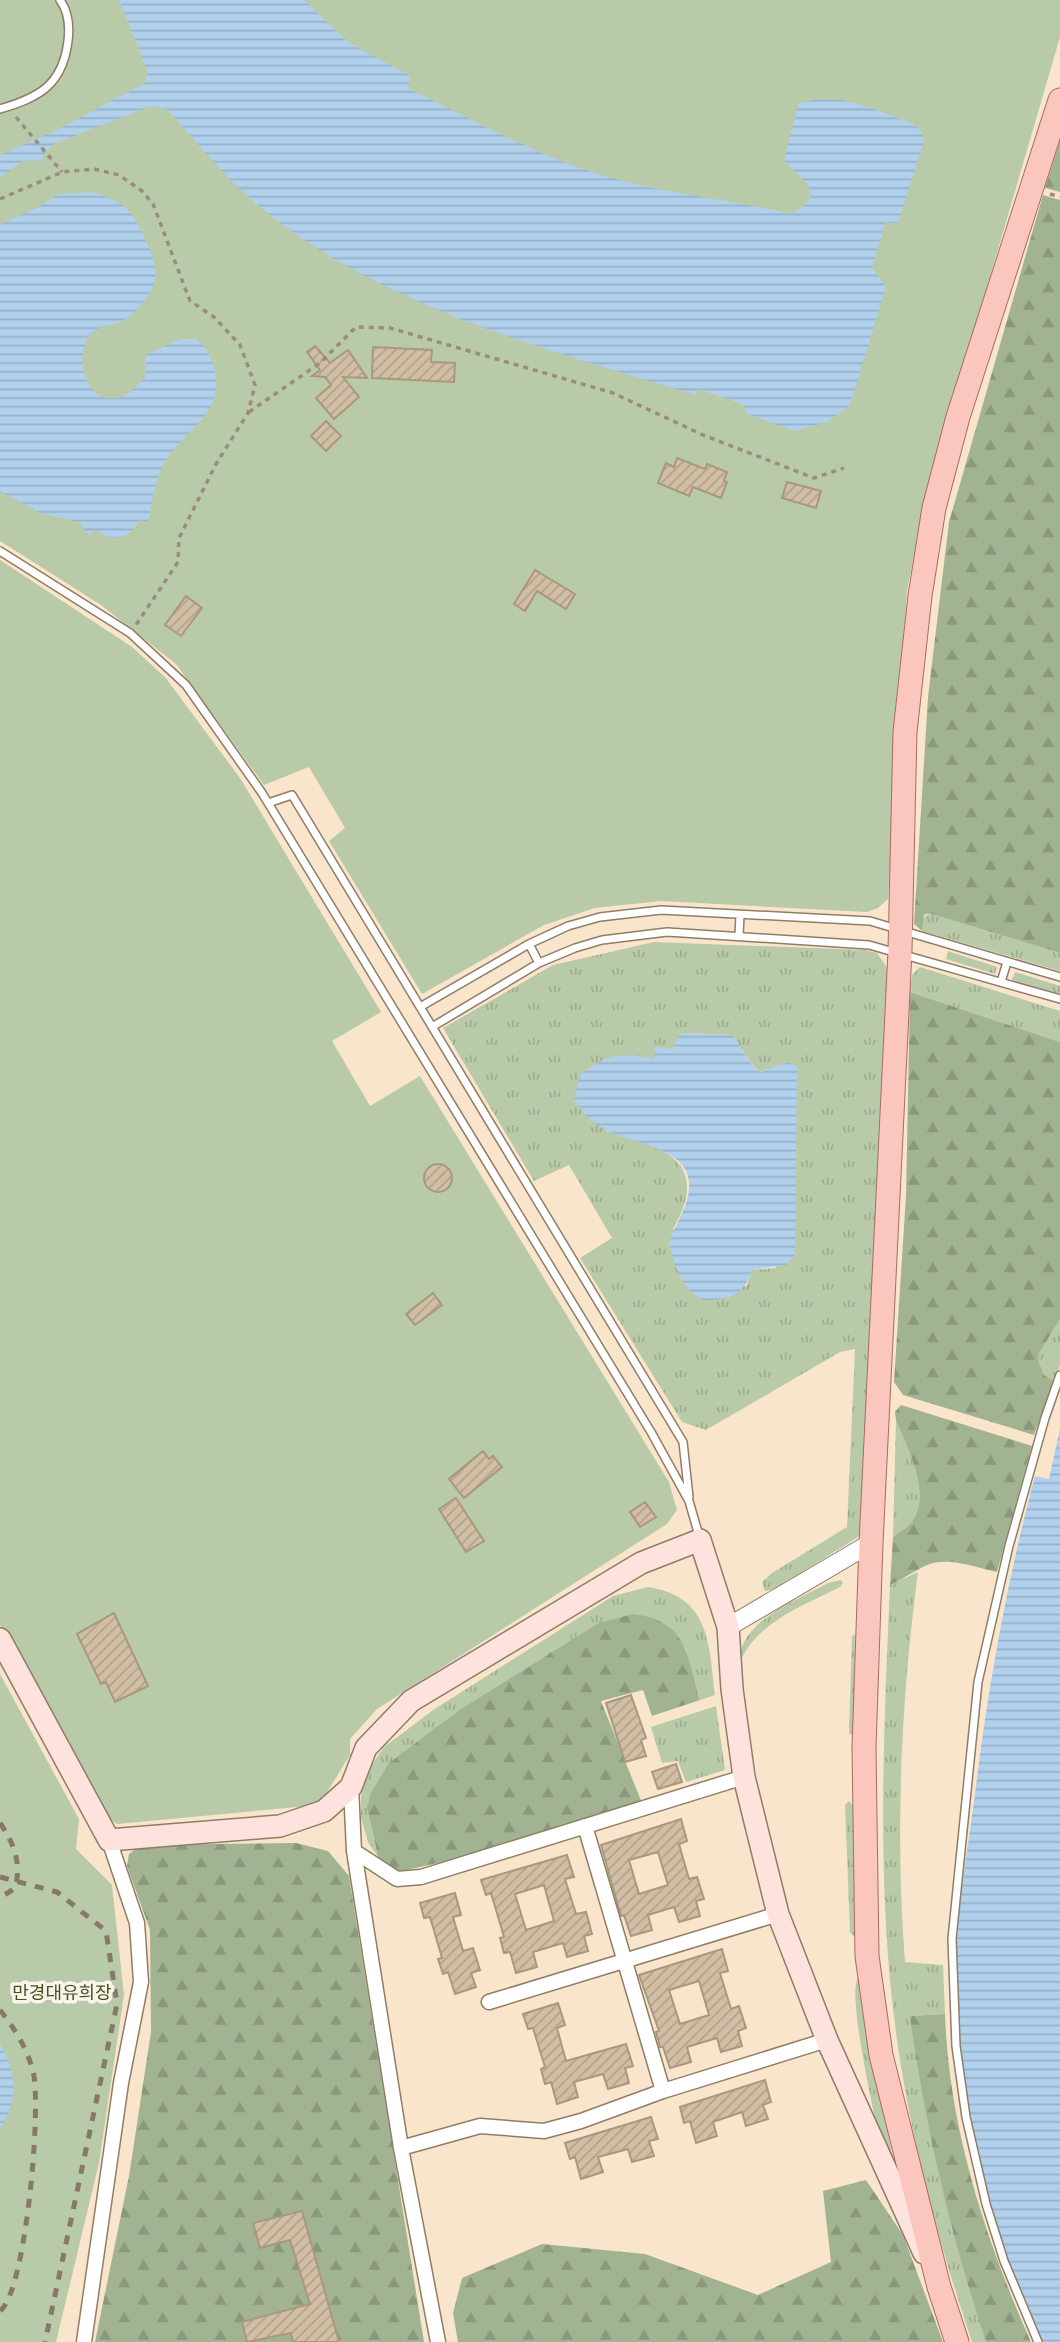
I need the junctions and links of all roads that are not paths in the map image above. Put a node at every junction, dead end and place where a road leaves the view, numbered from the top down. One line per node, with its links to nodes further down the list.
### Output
1 (60, 0): 3 (lane)
2 (1060, 100): 8 (main road)
3 (0, 109)
4 (0, 551): 5 (lane)
5 (268, 803): 15 (lane); 18 (lane)
6 (740, 915): 7 (lane); 8 (lane); 9 (lane)
7 (738, 936): 8 (lane); 11 (lane)
8 (900, 941): 10 (lane); 13 (lane); 20 (main road)
9 (529, 944): 11 (lane); 15 (lane)
10 (1007, 962): 12 (lane); 13 (lane)
11 (539, 963): 16 (lane)
12 (1060, 977)
13 (1001, 982): 14 (lane)
14 (1060, 999)
15 (420, 1007): 16 (lane)
16 (432, 1027): 18 (lane)
17 (1060, 1375): 38 (lane)
18 (689, 1501): 19 (lane)
19 (700, 1540): 21 (main road); 24 (main road)
20 (871, 1543): 21 (street); 34 (main road)
21 (728, 1628): 23 (main road)
22 (0, 1639): 26 (main road)
23 (744, 1777): 25 (street); 28 (main road)
24 (351, 1787): 26 (main road); 27 (street)
25 (585, 1826): 27 (street); 29 (street)
26 (109, 1840): 35 (street)
27 (354, 1851): 33 (street)
28 (778, 1914): 29 (street); 31 (main road)
29 (625, 1961): 30 (street); 32 (street)
30 (489, 2002)
31 (827, 2040): 32 (street); 34 (main road)
32 (663, 2091): 33 (street)
33 (401, 2148): 36 (street)
34 (939, 2287): 37 (main road)
35 (84, 2342)
36 (439, 2342)
37 (957, 2342)
38 (1038, 2342)

